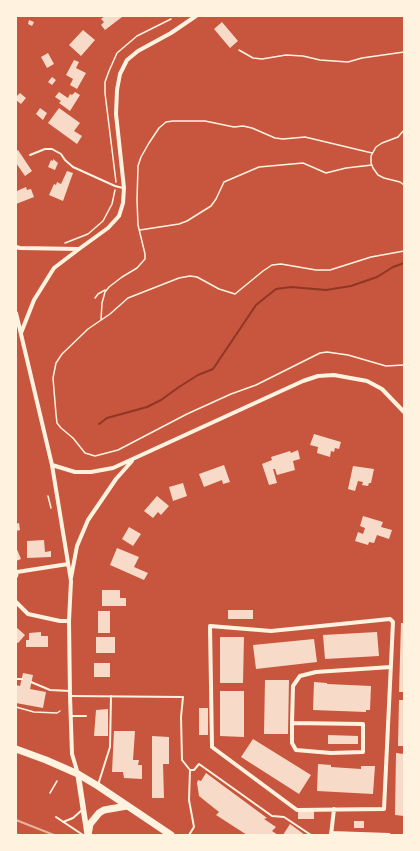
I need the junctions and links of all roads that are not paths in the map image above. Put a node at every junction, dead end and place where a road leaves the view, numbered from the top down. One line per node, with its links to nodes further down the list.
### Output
1 (196, 16): 3 (street)
2 (30, 155): 3 (lane)
3 (124, 188): 5 (street)
4 (16, 247): 5 (street)
5 (79, 249): 7 (street)
6 (16, 313): 7 (street)
7 (21, 334): 10 (street)
8 (404, 412): 9 (street)
9 (134, 459): 10 (street); 13 (street)
10 (52, 465): 11 (street)
11 (68, 564): 12 (street); 13 (street)
12 (16, 576)
13 (71, 581): 15 (street)
14 (16, 602): 15 (street)
15 (69, 621): 20 (street)
16 (390, 667): 25 (street); 32 (street); 32 (street)
17 (16, 679): 18 (lane)
18 (22, 679)
19 (31, 682): 20 (lane)
20 (70, 691): 21 (street)
21 (70, 696): 22 (lane); 23 (street)
22 (111, 696): 27 (lane); 29 (lane)
23 (71, 716): 24 (lane); 28 (street)
24 (86, 716)
25 (292, 723): 25 (street)
26 (16, 749): 28 (highway)
27 (190, 770): 39 (lane); 40 (lane)
28 (78, 774): 29 (highway); 31 (street)
29 (98, 786): 30 (highway)
30 (127, 806): 37 (highway); 38 (highway)
31 (83, 809): 34 (lane); 37 (street)
32 (334, 809): 35 (street)
33 (56, 817): 34 (lane)
34 (63, 822): 36 (lane)
35 (331, 834): 41 (street)
36 (83, 835)
37 (88, 835)
38 (171, 835)
39 (189, 835)
40 (311, 835)
41 (389, 835)

